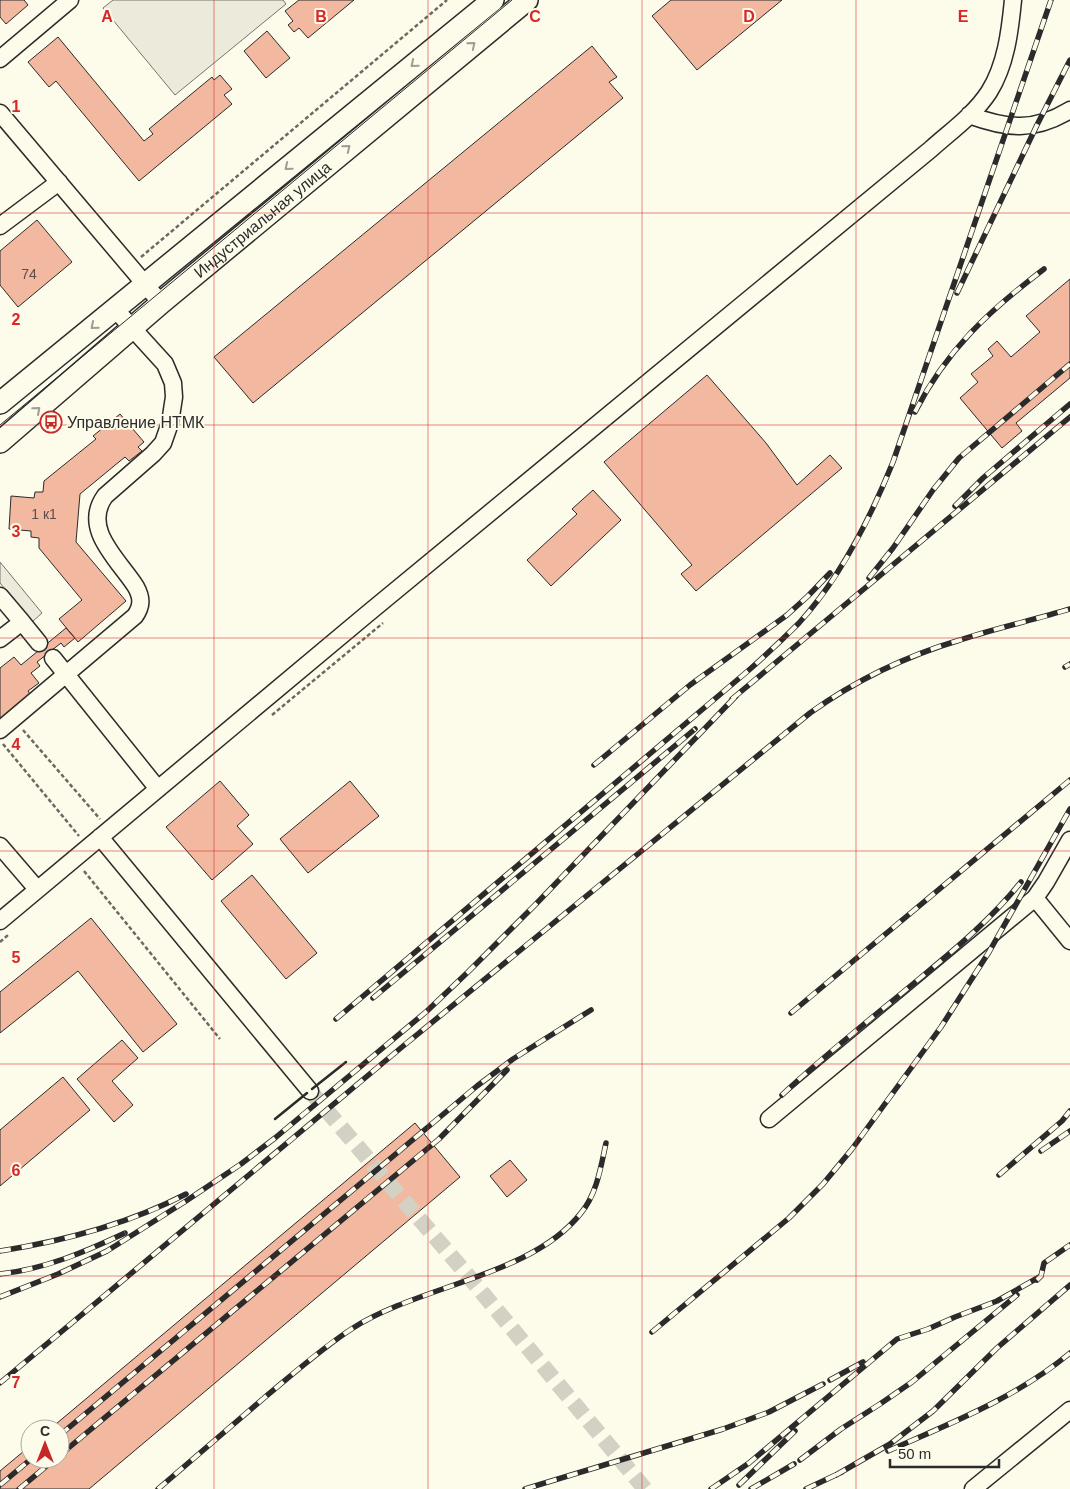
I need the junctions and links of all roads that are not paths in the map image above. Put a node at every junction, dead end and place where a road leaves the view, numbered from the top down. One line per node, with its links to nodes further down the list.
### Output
1 (70, 0): 5 (lane)
2 (493, 0): 11 (main road, Индустриальная улица, one-way to 11)
3 (1013, 0): 8 (lane)
4 (514, 4): 12 (main road, Индустриальная улица, one-way to 4)
5 (0, 59)
6 (1070, 110): 8 (lane)
7 (0, 113): 9 (lane)
8 (969, 115): 24 (lane)
9 (59, 182): 10 (lane); 11 (lane)
10 (0, 226)
11 (145, 284): 12 (lane); 13 (main road, Индустриальная улица)
12 (161, 303): 14 (main road, Индустриальная улица)
13 (115, 309): 14 (lane); 15 (main road, Индустриальная улица, one-way to 15)
14 (132, 328): 16 (main road, Индустриальная улица, one-way to 14); 22 (lane)
15 (0, 403)
16 (0, 442)
17 (0, 596): 18 (lane)
18 (22, 622): 19 (lane); 20 (lane)
19 (0, 639)
20 (39, 642)
21 (53, 658): 22 (lane)
22 (66, 673): 23 (lane); 24 (lane)
23 (0, 730)
24 (158, 789): 25 (lane)
25 (100, 837): 28 (lane); 32 (lane)
26 (1070, 840): 29 (lane)
27 (0, 846): 28 (lane)
28 (37, 889): 30 (lane)
29 (1035, 898): 31 (lane); 33 (lane)
30 (0, 922)
31 (1070, 941)
32 (310, 1091)
33 (769, 1119)
34 (1070, 1410): 35 (lane)
35 (973, 1489)

